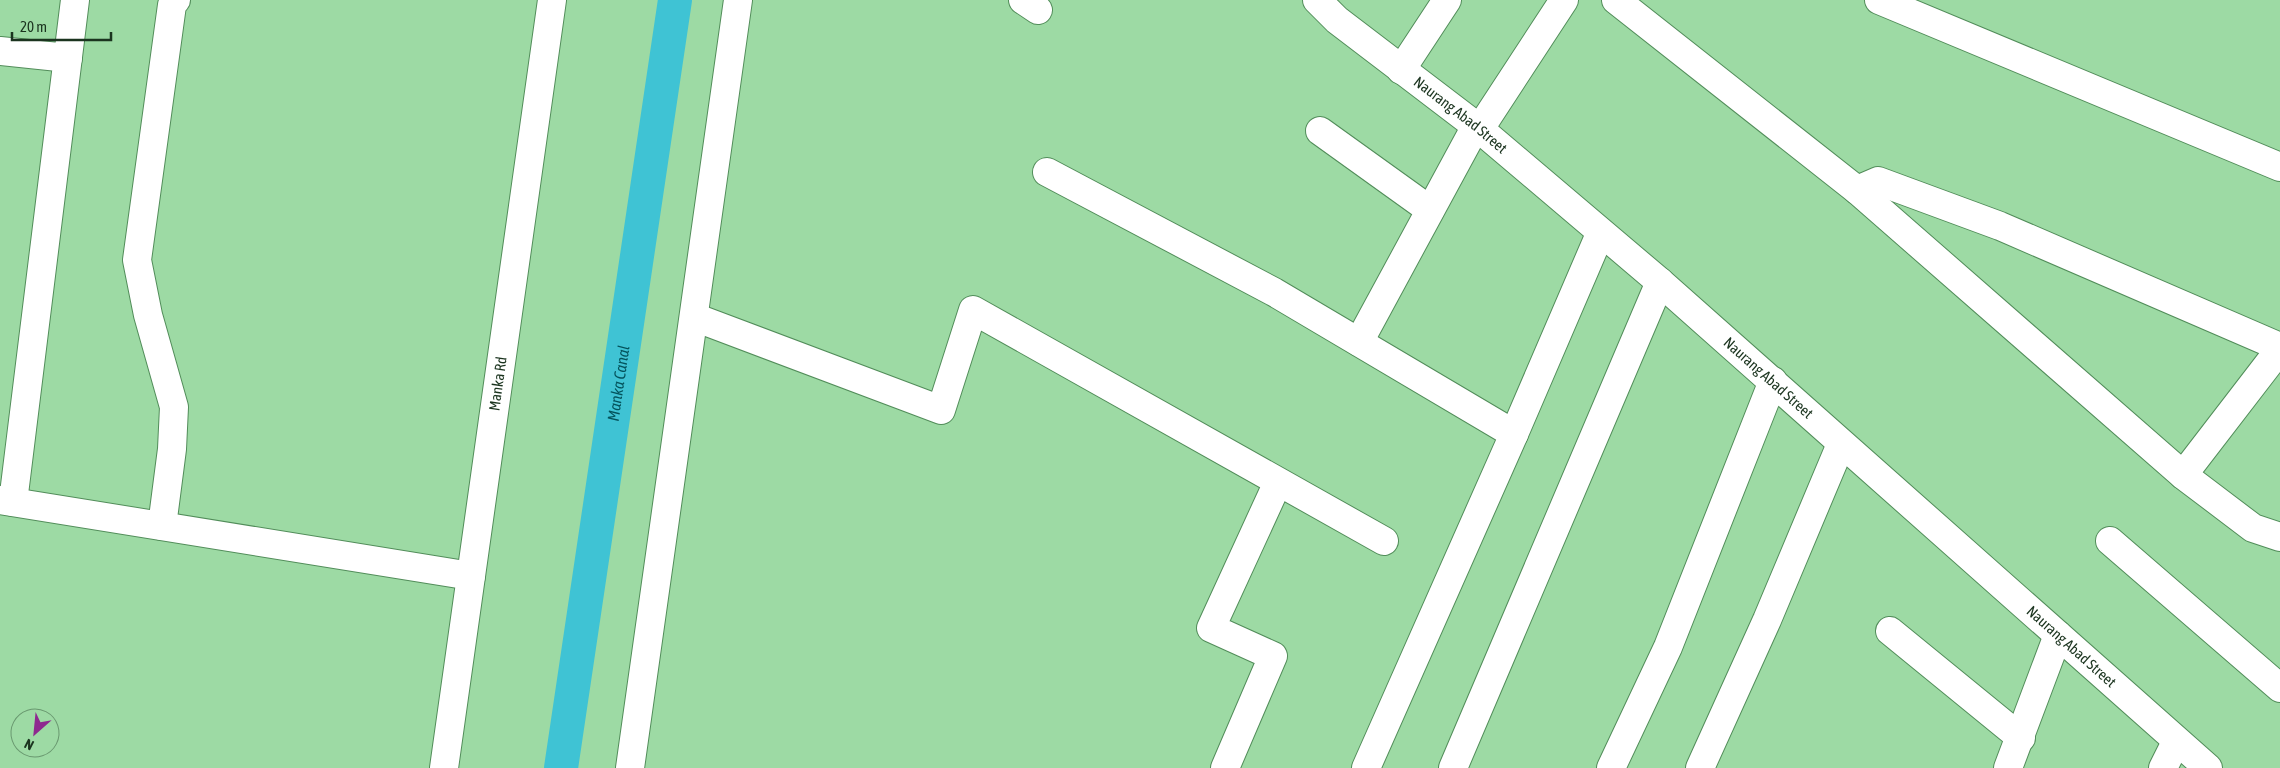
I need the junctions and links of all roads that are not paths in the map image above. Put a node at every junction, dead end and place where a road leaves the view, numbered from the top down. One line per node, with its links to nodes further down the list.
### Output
1 (75, 0): 11 (street)
2 (176, 0): 30 (street)
3 (552, 0): 34 (street, Manka Rd)
4 (738, 0): 21 (street)
5 (1447, 0): 12 (street)
6 (1564, 0): 13 (street)
7 (1616, 0): 17 (street)
8 (1879, 0): 15 (street)
9 (1329, 4): 12 (street, Naurang Abad Street)
10 (0, 51): 11 (street)
11 (68, 58): 29 (street)
12 (1401, 70): 13 (street, Naurang Abad Street)
13 (1477, 128): 18 (street); 19 (street, Naurang Abad Street)
14 (1320, 132): 18 (street)
15 (2280, 167)
16 (1047, 172): 22 (street)
17 (1857, 190): 23 (street); 27 (street)
18 (1430, 210): 22 (street)
19 (1600, 234): 20 (street, Naurang Abad Street); 25 (street)
20 (1660, 282): 24 (street, Naurang Abad Street); 44 (street)
21 (694, 317): 28 (street); 41 (street)
22 (1359, 342): 25 (street)
23 (2280, 348): 27 (street)
24 (1773, 381): 26 (street, Naurang Abad Street); 45 (street)
25 (1514, 434): 43 (street)
26 (1841, 444): 36 (street, Naurang Abad Street); 46 (street)
27 (2183, 475): 31 (street)
28 (1278, 482): 32 (street); 42 (street)
29 (6, 501): 30 (street)
30 (162, 526): 34 (street)
31 (2280, 537)
32 (1384, 541)
33 (2110, 541): 37 (street)
34 (471, 576): 40 (street, Manka Rd)
35 (1890, 631): 38 (street)
36 (2058, 635): 38 (street); 39 (street, Naurang Abad Street)
37 (2280, 688)
38 (2021, 738): 47 (street)
39 (2176, 742): 48 (street); 49 (street, Naurang Abad Street)
40 (444, 768)
41 (630, 768)
42 (1225, 768)
43 (1366, 768)
44 (1453, 768)
45 (1611, 768)
46 (1700, 768)
47 (2008, 768)
48 (2163, 768)
49 (2208, 768)

